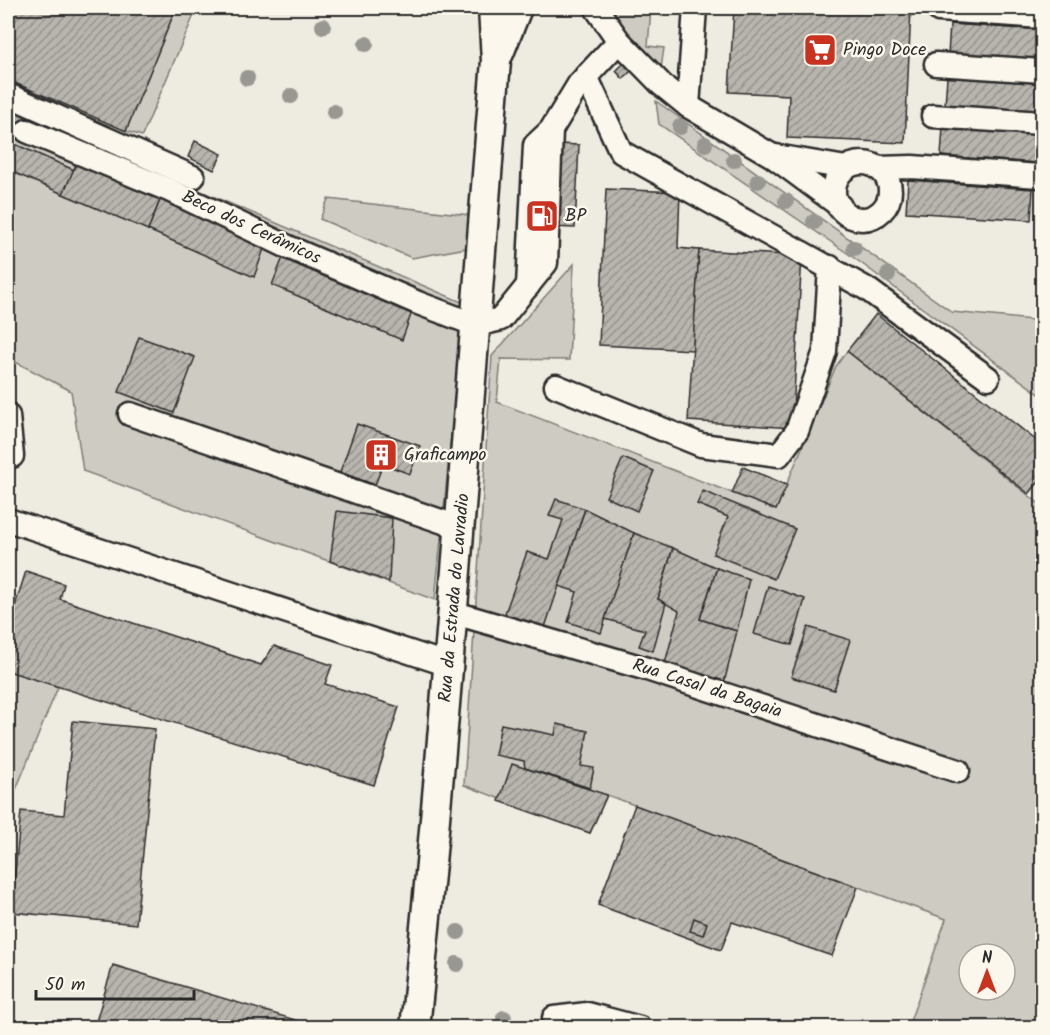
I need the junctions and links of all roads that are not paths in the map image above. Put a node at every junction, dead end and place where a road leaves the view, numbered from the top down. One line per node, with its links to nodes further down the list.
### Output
1 (493, 8): 8 (main road, Rua da Estrada do Lavradio)
2 (517, 8): 8 (main road, Rua da Estrada do Lavradio)
3 (596, 8): 7 (street)
4 (695, 8): 13 (street)
5 (939, 10): 6 (street)
6 (1042, 17)
7 (619, 41): 11 (street); 13 (street)
8 (496, 61): 24 (main road, Rua da Estrada do Lavradio)
9 (936, 64): 10 (street)
10 (1042, 71)
11 (586, 76): 23 (street); 24 (street)
12 (8, 95): 21 (street)
13 (688, 106): 17 (street)
14 (933, 116): 15 (street)
15 (1042, 123)
16 (27, 131): 24 (street, Beco dos Cerâmicos)
17 (771, 155): 18 (street); 22 (street)
18 (846, 168): 19 (street); 22 (street)
19 (877, 168): 20 (street); 22 (street)
20 (1039, 176)
21 (193, 177)
22 (840, 206)
23 (830, 267): 25 (street); 26 (street)
24 (476, 325): 31 (main road, Rua da Estrada do Lavradio)
25 (988, 378)
26 (556, 386)
27 (130, 414): 31 (street)
28 (8, 416): 29 (street)
29 (9, 461)
30 (8, 520): 33 (street)
31 (461, 528): 32 (main road, Rua da Estrada do Lavradio)
32 (454, 613): 33 (main road, Rua da Estrada do Lavradio); 34 (street, Rua Casal da Bagaia)
33 (449, 665): 36 (main road, Rua da Estrada do Lavradio)
34 (958, 771)
35 (554, 1018): 37 (street)
36 (415, 1028)
37 (640, 1028)

